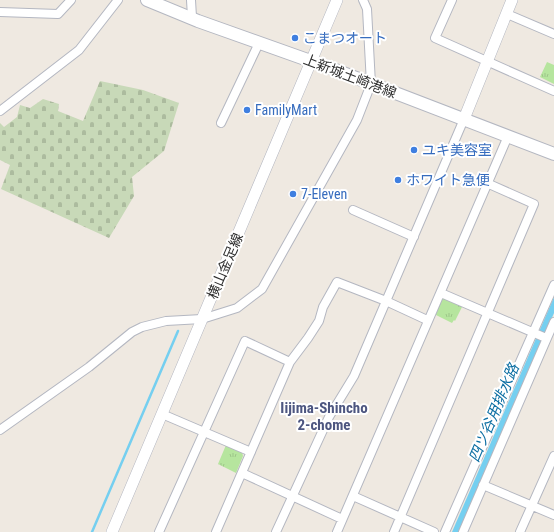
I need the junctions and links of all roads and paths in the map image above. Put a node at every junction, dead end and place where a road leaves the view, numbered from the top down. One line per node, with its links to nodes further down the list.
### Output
1 (71, 0): 9 (street)
2 (118, 0): 18 (street)
3 (146, 0): 11 (main road, 上新城土崎港線)
4 (191, 0): 11 (street)
5 (337, 0): 14 (street, 横山金足線)
6 (363, 0): 16 (street)
7 (452, 0): 15 (street)
8 (512, 0): 10 (street)
9 (0, 12)
10 (507, 14): 12 (street); 15 (street)
11 (192, 18): 13 (main road, 上新城土崎港線)
12 (554, 34)
13 (259, 43): 14 (main road, 上新城土崎港線); 20 (street)
14 (312, 62): 16 (main road, 上新城土崎港線); 30 (street, 横山金足線)
15 (488, 62): 17 (street); 19 (street)
16 (371, 84): 19 (main road, 上新城土崎港線); 30 (street)
17 (554, 91)
18 (0, 111)
19 (464, 119): 21 (main road, 上新城土崎港線); 25 (street)
20 (221, 123)
21 (508, 136): 22 (main road, 上新城土崎港線); 23 (street)
22 (554, 154)
23 (489, 184): 27 (street); 29 (street)
24 (352, 210): 25 (street)
25 (414, 237): 28 (street)
26 (554, 285): 33 (street)
27 (441, 292): 29 (street); 31 (street)
28 (386, 301): 31 (street); 35 (street); 43 (street)
29 (488, 313): 33 (street); 47 (street)
30 (202, 319): 36 (street, 横山金足線); 37 (street)
31 (428, 320): 44 (street)
32 (554, 322): 34 (street)
33 (534, 334): 34 (street); 56 (street)
34 (546, 338): 42 (street)
35 (290, 362): 38 (street); 39 (street)
36 (162, 414): 38 (street); 49 (street, 横山金足線)
37 (0, 430)
38 (204, 432): 39 (street); 50 (street)
39 (251, 452): 41 (street)
40 (554, 456): 45 (street)
41 (242, 473): 43 (street); 51 (street)
42 (483, 485): 45 (street); 57 (street)
43 (291, 496): 48 (street); 52 (street)
44 (353, 496): 47 (street); 48 (street)
45 (532, 505): 46 (street); 58 (street)
46 (554, 515)
47 (400, 518): 54 (street); 55 (street)
48 (342, 519): 53 (street)
49 (112, 532)
50 (159, 532)
51 (216, 532)
52 (276, 532)
53 (337, 532)
54 (394, 532)
55 (434, 532)
56 (445, 532)
57 (463, 532)
58 (520, 532)

